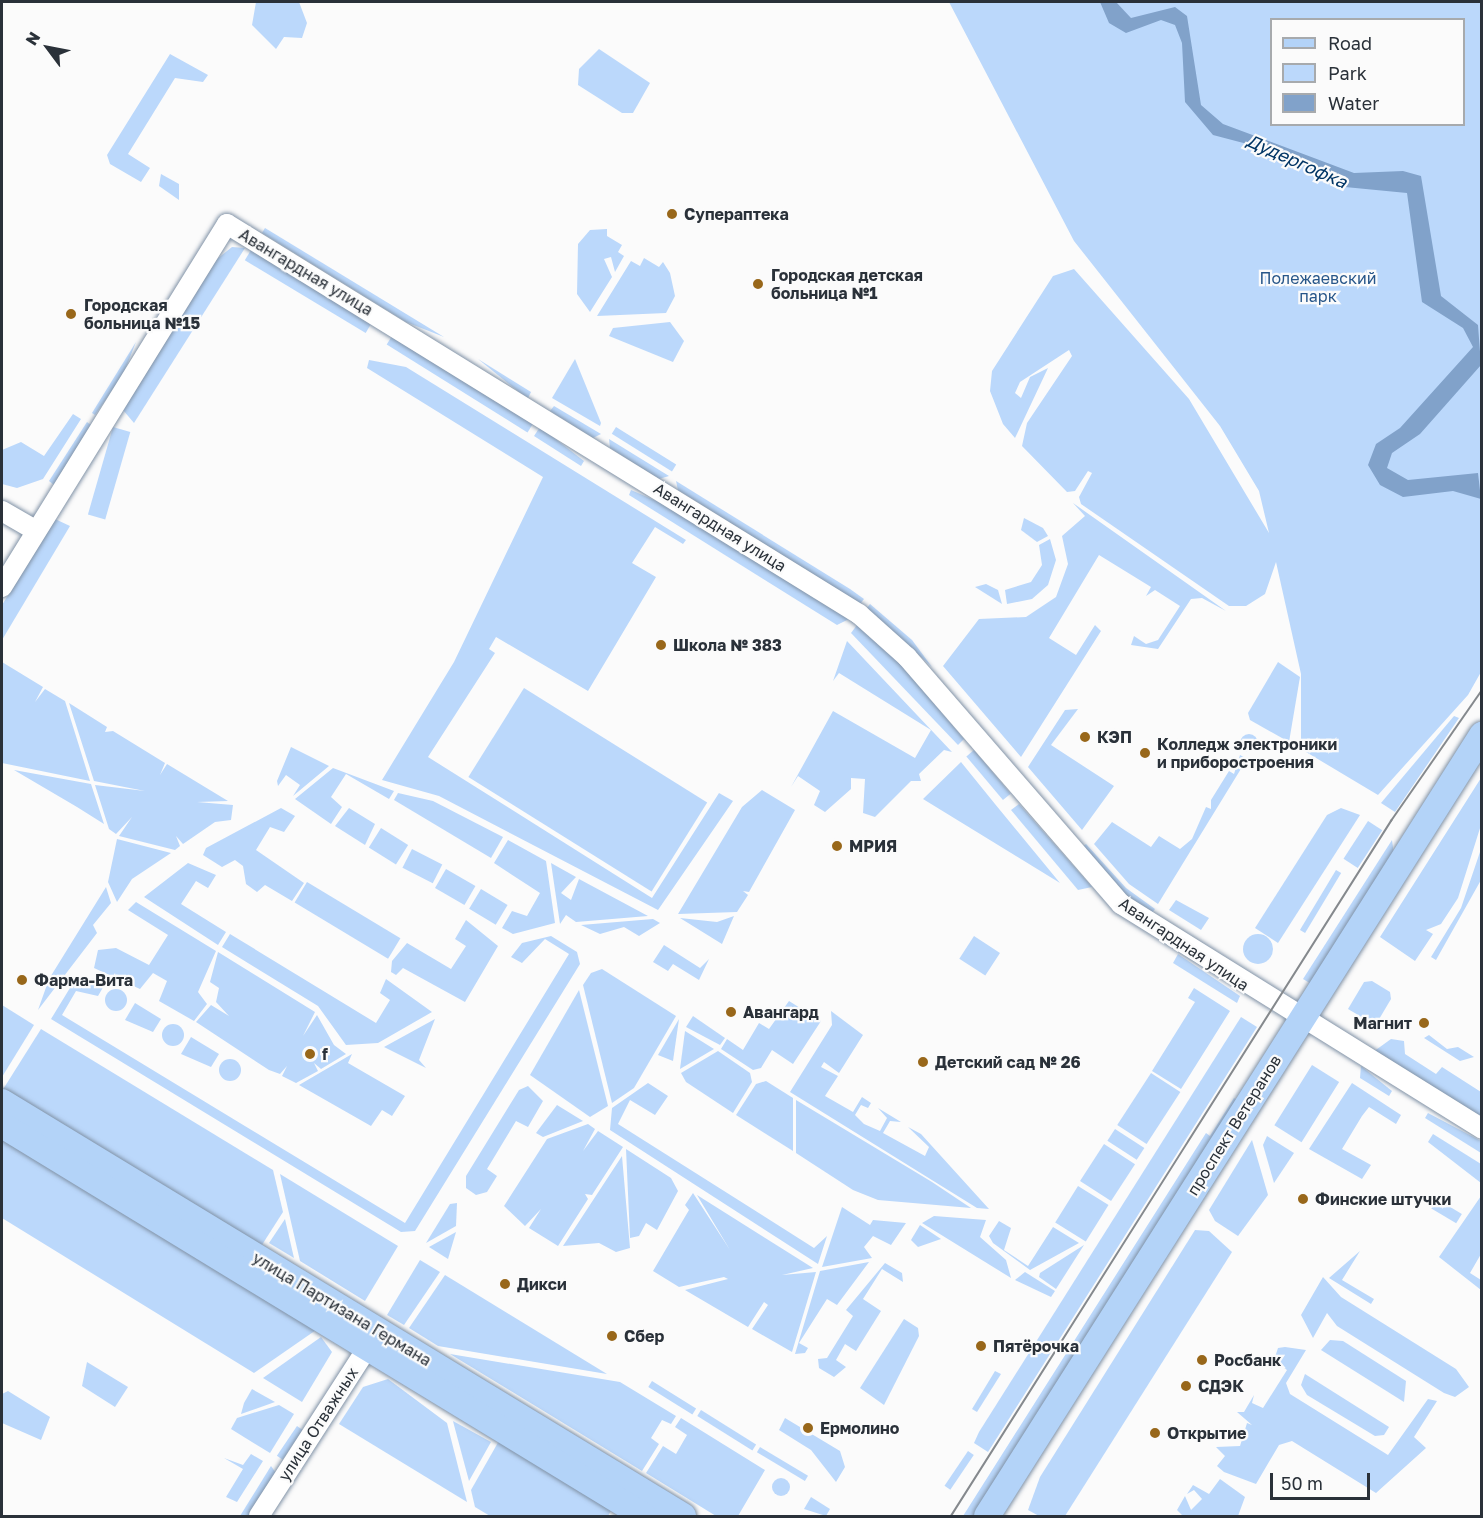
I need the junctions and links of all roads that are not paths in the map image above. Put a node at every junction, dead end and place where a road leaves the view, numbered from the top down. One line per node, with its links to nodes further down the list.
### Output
1 (2, 511): 2 (street)
2 (36, 531): 3 (street); 6 (street, Авангардная улица)
3 (2, 587)
4 (1482, 735): 6 (main road, проспект Ветеранов)
5 (1482, 762): 6 (main road, проспект Ветеранов)
6 (1307, 1022): 9 (street, Авангардная улица); 14 (main road, проспект Ветеранов); 15 (main road, проспект Ветеранов)
7 (2, 1102): 10 (main road, улица Партизана Германа)
8 (2, 1125): 10 (main road, улица Партизана Германа)
9 (1482, 1129)
10 (373, 1339): 11 (street, улица Отважных); 12 (main road, улица Партизана Германа); 13 (main road, улица Партизана Германа)
11 (259, 1516)
12 (644, 1516)
13 (683, 1516)
14 (987, 1516)
15 (1005, 1516)

